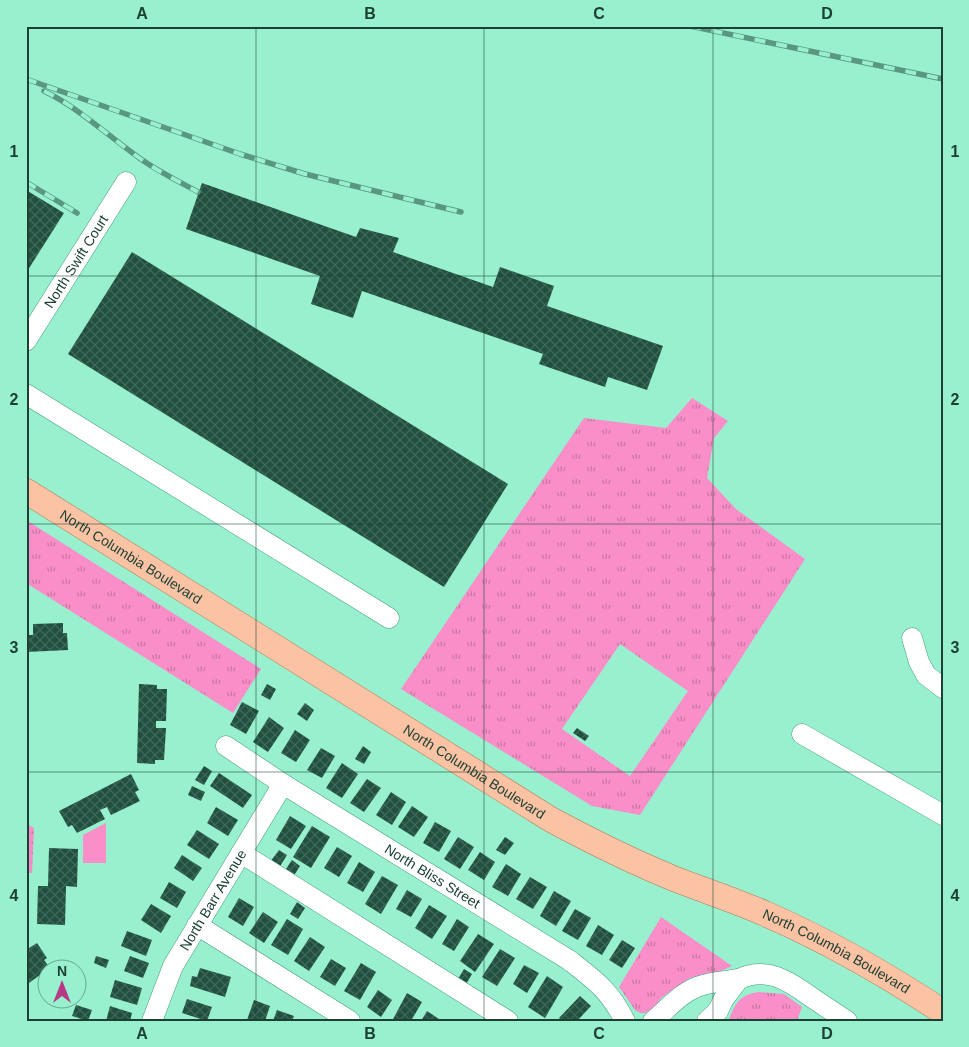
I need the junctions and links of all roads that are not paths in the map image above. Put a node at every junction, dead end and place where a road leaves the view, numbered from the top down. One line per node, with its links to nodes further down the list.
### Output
1 (126, 182): 2 (street, North Swift Court)
2 (26, 341)
3 (26, 394): 5 (street)
4 (26, 490): 18 (main road, North Columbia Boulevard)
5 (389, 618)
6 (912, 638): 7 (street)
7 (943, 688)
8 (802, 734): 11 (street)
9 (226, 746): 10 (street, North Bliss Street)
10 (283, 784): 12 (street, North Barr Avenue); 22 (street, North Bliss Street)
11 (943, 815)
12 (242, 853): 13 (street, North Barr Avenue); 21 (street)
13 (197, 926): 19 (street, North Barr Avenue); 20 (street)
14 (739, 979): 15 (street); 16 (street); 25 (street)
15 (707, 985): 16 (street); 17 (street)
16 (720, 1005): 24 (street)
17 (675, 1012): 23 (street)
18 (943, 1012)
19 (152, 1021)
20 (350, 1021)
21 (508, 1021)
22 (625, 1021)
23 (653, 1021)
24 (707, 1021)
25 (847, 1021)

